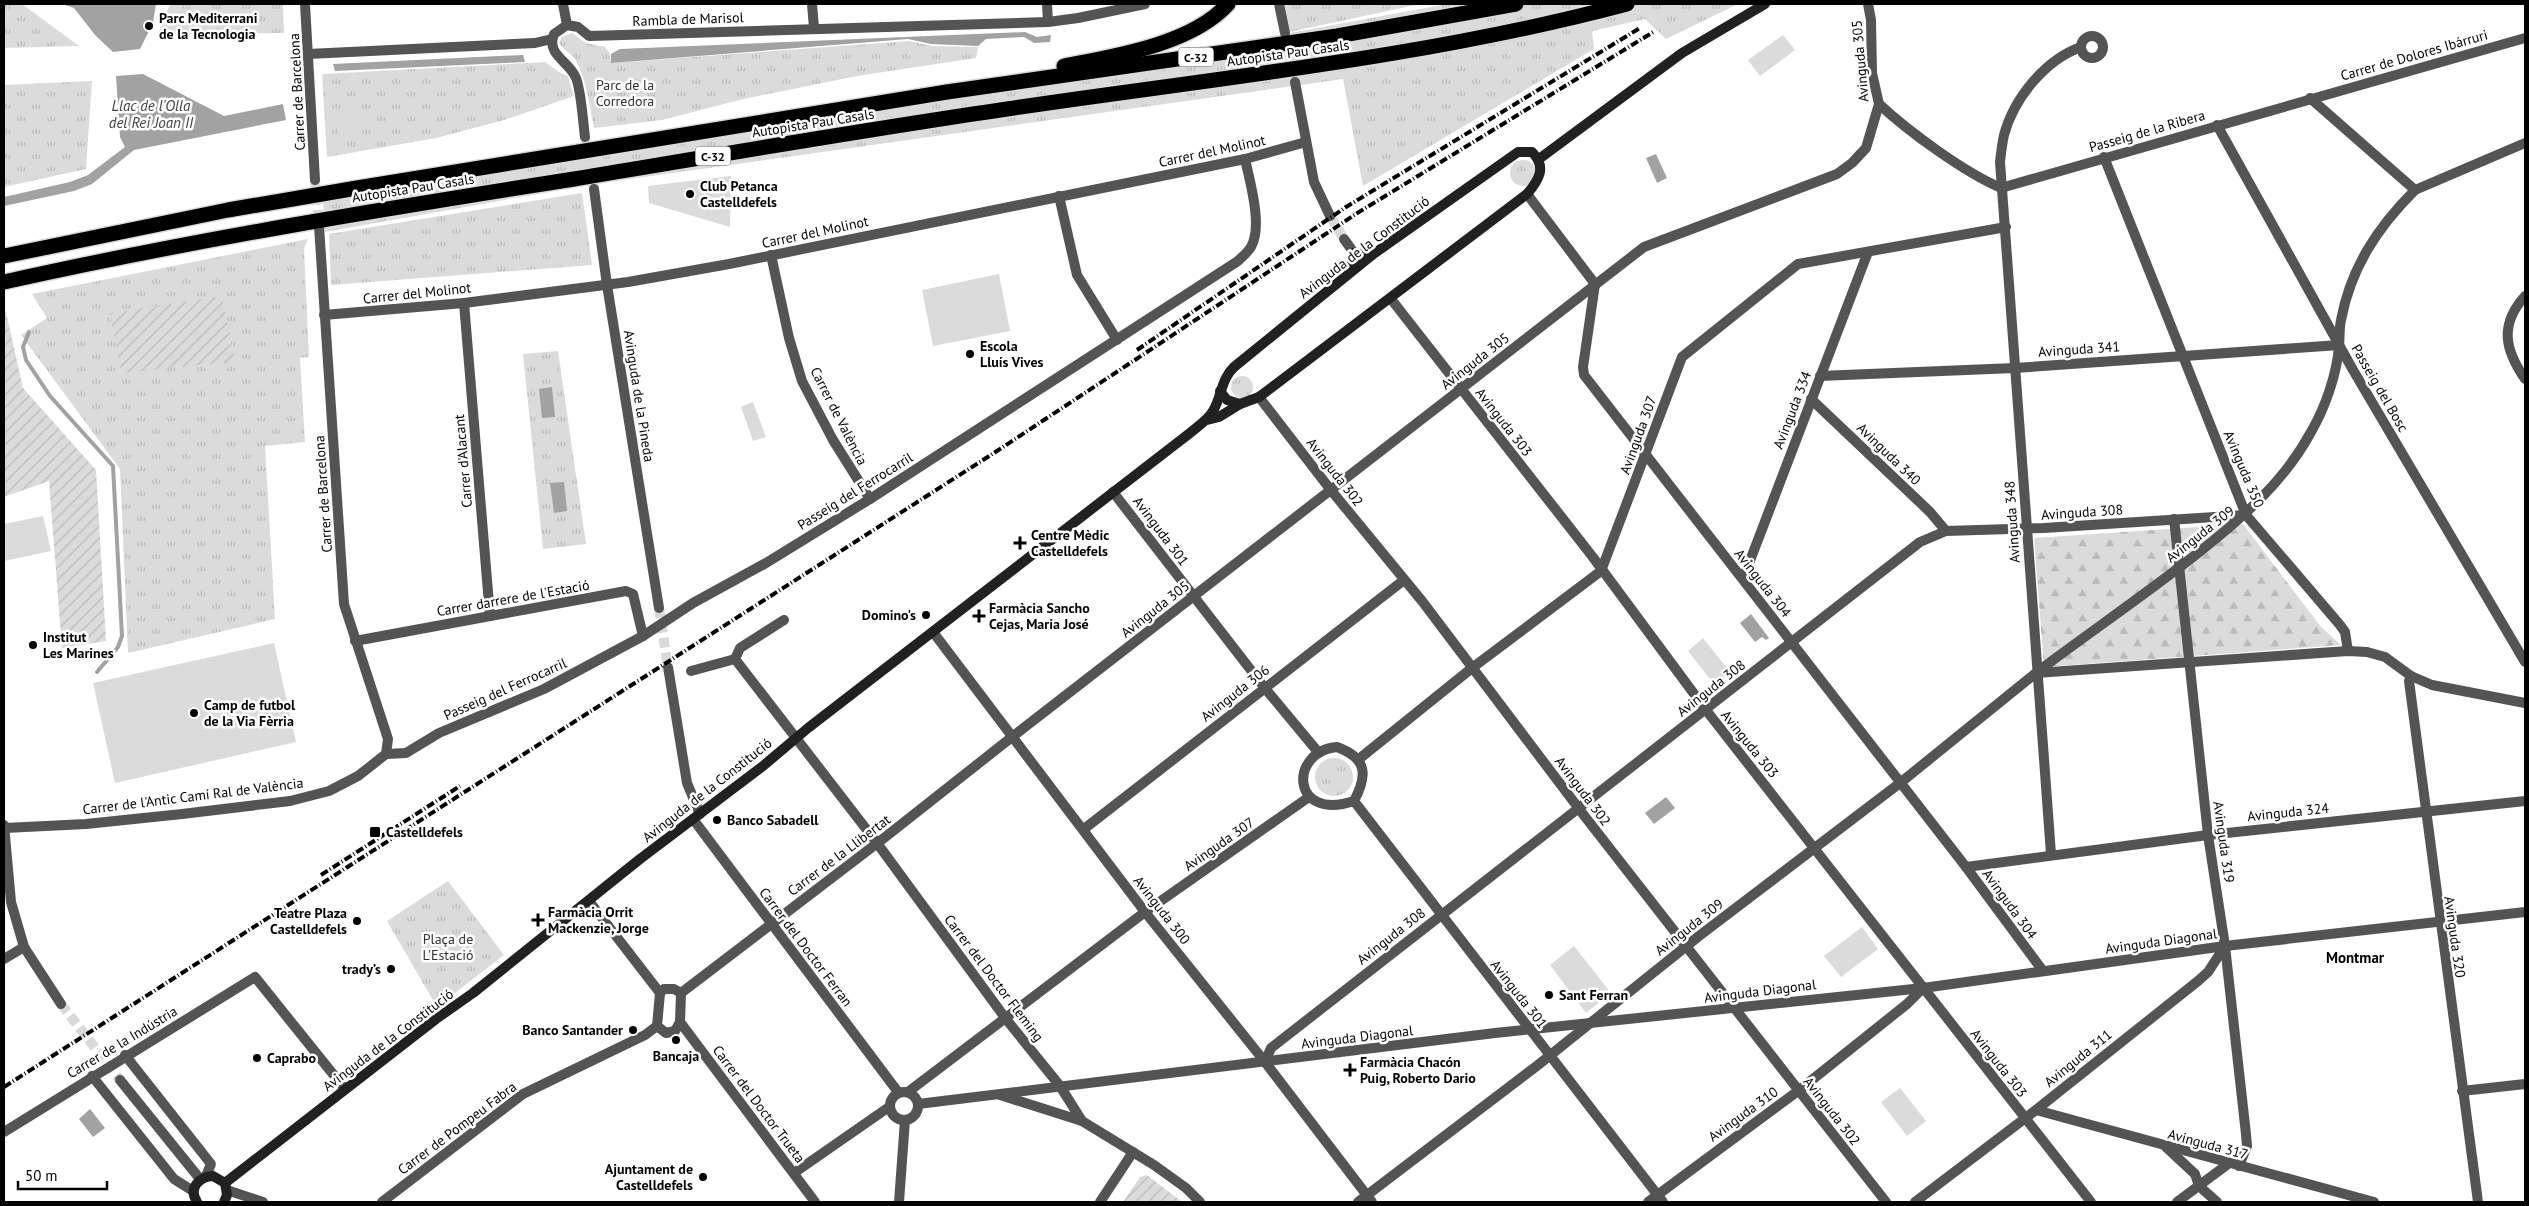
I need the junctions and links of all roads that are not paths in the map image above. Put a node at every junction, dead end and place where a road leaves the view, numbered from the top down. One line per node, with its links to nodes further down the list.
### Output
1 (305, 4): 20 (street, Carrer de Barcelona)
2 (563, 4): 14 (street)
3 (812, 4): 15 (street)
4 (1047, 4): 13 (street)
5 (1145, 4): 12 (street, Rambla de Marisol)
6 (1228, 4): 23 (highway)
7 (1279, 4): 16 (street)
8 (1516, 4): 23 (highway, Autopista Pau Casals / C-32)
9 (1628, 4): 48 (highway, Autopista Pau Casals / C-32)
10 (1765, 4): 31 (street)
11 (1868, 4): 24 (street, Avinguda 305)
12 (1114, 8): 13 (street, Rambla de Marisol)
13 (1048, 22): 15 (street, Rambla de Marisol)
14 (567, 25): 15 (street, Rambla de Marisol); 18 (street)
15 (814, 28)
16 (1284, 33)
17 (2525, 38): 22 (street, Carrer de Dolores Ibárruri)
18 (552, 39): 20 (street); 26 (street)
19 (2081, 47): 33 (street, Avinguda 348)
20 (308, 54): 32 (street, Carrer de Barcelona)
21 (1295, 82): 27 (street)
22 (2310, 98): 25 (street, Passeig de la Ribera); 35 (street)
23 (876, 103): 46 (highway, Autopista Pau Casals / C-32)
24 (1879, 104): 33 (street); 50 (street, Avinguda 305)
25 (2216, 125): 29 (street, Passeig de la Ribera); 56 (street, Passeig del Bosc)
26 (585, 137)
27 (1306, 142): 30 (street, Carrer del Molinot); 38 (street)
28 (2525, 143): 35 (street)
29 (2104, 157): 33 (street, Passeig de la Ribera); 57 (street, Avinguda 350)
30 (1245, 159): 37 (street, Carrer del Molinot); 55 (street, Passeig del Ferrocarril)
31 (1539, 159): 36 (street, Avinguda de la Constitució); 45 (street, Avinguda de la Constitució)
32 (315, 180)
33 (2001, 188): 40 (street, Avinguda 348)
34 (594, 189): 49 (street, Avinguda de la Pineda)
35 (2415, 190): 56 (street, Avinguda 309)
36 (1527, 194): 50 (street); 52 (street, Avinguda de la Constitució)
37 (1059, 196): 44 (street, Carrer del Molinot); 55 (street)
38 (1330, 216)
39 (319, 226): 54 (street, Carrer de Barcelona)
40 (2006, 227): 42 (street, Avinguda 307); 58 (street, Avinguda 348)
41 (1344, 239): 43 (street)
42 (1868, 252): 59 (street, Avinguda 334); 67 (street, Avinguda 307)
43 (1354, 253): 45 (street); 47 (street)
44 (770, 255): 49 (street, Carrer del Molinot); 70 (street, Carrer de València)
45 (1372, 255): 47 (street, Avinguda de la Constitució)
46 (4, 256)
47 (1350, 272): 62 (street, Avinguda de la Constitució)
48 (4, 282)
49 (607, 284): 53 (street, Carrer del Molinot); 80 (street, Avinguda de la Pineda)
50 (1595, 284): 61 (street, Avinguda 305); 67 (street, Avinguda 304)
51 (2525, 296): 60 (street)
52 (1391, 299): 61 (street, Avinguda 303); 63 (street, Avinguda de la Constitució)
53 (464, 303): 54 (street, Carrer del Molinot); 81 (street, Carrer d'Alacant)
54 (324, 315): 85 (street, Carrer de Barcelona)
55 (1117, 340): 70 (street, Passeig del Ferrocarril)
56 (2339, 345): 57 (street, Avinguda 341); 71 (street, Avinguda 309); 90 (street, Passeig del Bosc)
57 (2184, 355): 58 (street, Avinguda 341); 71 (street, Avinguda 350)
58 (2016, 368): 59 (street, Avinguda 341); 73 (street, Avinguda 348)
59 (1820, 376): 64 (street, Avinguda 334)
60 (2525, 379)
61 (1460, 388): 68 (street, Avinguda 305); 76 (street, Avinguda 303)
62 (1220, 391): 65 (street); 66 (street, Avinguda de la Constitució)
63 (1259, 397): 65 (street, Avinguda de la Constitució); 68 (street, Avinguda 302)
64 (1811, 399): 74 (street, Avinguda 340); 77 (street, Avinguda 334)
65 (1240, 404): 66 (street, Avinguda de la Constitució)
66 (1207, 420): 69 (street, Avinguda de la Constitució)
67 (1645, 454): 76 (street, Avinguda 307); 77 (street, Avinguda 304)
68 (1330, 490): 78 (street, Avinguda 302); 79 (street, Avinguda 305)
69 (1113, 492): 79 (street, Avinguda 301); 83 (street, Avinguda de la Constitució)
70 (870, 499): 84 (street, Passeig del Ferrocarril)
71 (2246, 515): 72 (street, Avinguda 308); 75 (street, Avinguda 309); 87 (street, Avinguda 350)
72 (2174, 519): 73 (street, Avinguda 308); 75 (street, Avinguda 319)
73 (2027, 529): 74 (street, Avinguda 308); 94 (street, Avinguda 348)
74 (1946, 531): 86 (street, Avinguda 308)
75 (2178, 569): 89 (street, Avinguda 319); 94 (street, Avinguda 309)
76 (1601, 571): 92 (street); 98 (street, Avinguda 303)
77 (1743, 579): 86 (street, Avinguda 304)
78 (1404, 580): 92 (street, Avinguda 302); 96 (street, Avinguda 306)
79 (1193, 597): 96 (street, Avinguda 301); 100 (street, Avinguda 305)
80 (659, 608)
81 (490, 616): 84 (street, Carrer darrere de l'Estació); 85 (street, Carrer darrere de l'Estació)
82 (784, 620): 88 (street)
83 (933, 632): 99 (street, Avinguda de la Constitució); 100 (street, Avinguda 300)
84 (643, 636): 102 (street, Passeig del Ferrocarril)
85 (355, 641): 102 (street, Carrer de Barcelona)
86 (1792, 642): 98 (street, Avinguda 308); 104 (street, Avinguda 304)
87 (2348, 650): 89 (street); 95 (street)
88 (735, 659): 93 (street); 99 (street, Carrer del Doctor Fleming)
89 (2189, 662): 94 (street); 113 (street, Avinguda 319)
90 (2525, 662)
91 (668, 667): 110 (street)
92 (1472, 668): 103 (street); 108 (street, Avinguda 302)
93 (691, 671)
94 (2036, 673): 104 (street, Avinguda 309); 116 (street, Avinguda 348)
95 (2411, 676): 97 (street); 109 (street, Avinguda 320)
96 (1264, 687): 101 (street, Avinguda 301); 112 (street, Avinguda 306)
97 (2525, 703)
98 (1706, 710): 108 (street, Avinguda 308); 115 (street, Avinguda 303)
99 (796, 737): 110 (street, Avinguda de la Constitució); 114 (street, Carrer del Doctor Fleming)
100 (1012, 737): 112 (street, Avinguda 300); 114 (street, Carrer de la Llibertat)
101 (1318, 752): 103 (street); 105 (street)
102 (386, 754): 111 (street, Carrer de l'Antic Camí Ral de València)
103 (1359, 759): 106 (street)
104 (1900, 783): 115 (street, Avinguda 309); 117 (street, Avinguda 304)
105 (1309, 797): 106 (street); 119 (street, Avinguda 307)
106 (1354, 801): 121 (street, Avinguda 301)
107 (2525, 801): 109 (street, Avinguda 324)
108 (1578, 807): 121 (street, Avinguda 308); 126 (street, Avinguda 302)
109 (2425, 811): 113 (street, Avinguda 324); 122 (street, Avinguda 320)
110 (696, 816): 118 (street, Avinguda de la Constitució); 123 (street, Carrer del Doctor Ferran)
111 (4, 826): 125 (street)
112 (1084, 829): 119 (street, Avinguda 300)
113 (2208, 835): 116 (street, Avinguda 324); 124 (street, Avinguda 319)
114 (877, 844): 123 (street, Carrer de la Llibertat); 134 (street, Carrer del Doctor Fleming)
115 (1815, 847): 126 (street, Avinguda 309); 129 (street, Avinguda 303)
116 (2051, 854): 117 (street, Avinguda 324)
117 (1966, 866): 128 (street, Avinguda 304)
118 (589, 901): 130 (street); 146 (street, Avinguda de la Constitució)
119 (1145, 912): 134 (street, Avinguda 307); 141 (street, Avinguda 300)
120 (2525, 912): 122 (street, Avinguda Diagonal)
121 (1439, 915): 138 (street, Avinguda 301); 141 (street, Avinguda 308)
122 (2440, 921): 124 (street, Avinguda Diagonal); 148 (street, Avinguda 320)
123 (771, 924): 131 (street, Carrer de la Llibertat); 149 (street, Carrer del Doctor Ferran)
124 (2226, 946): 128 (street, Avinguda Diagonal); 153 (street, Avinguda 311); 161 (street, Avinguda 319)
125 (24, 947): 127 (street); 132 (street)
126 (1687, 947): 133 (street, Avinguda 302); 136 (street, Avinguda 309)
127 (4, 959)
128 (2043, 972): 129 (street, Avinguda Diagonal)
129 (1923, 988): 133 (street, Avinguda Diagonal); 147 (street, Avinguda 310); 154 (street, Avinguda 303)
130 (660, 993): 131 (street); 137 (street)
131 (681, 993): 135 (street)
132 (61, 1004)
133 (1735, 1008): 136 (street, Avinguda Diagonal); 147 (street, Avinguda 302)
134 (1006, 1019): 145 (street, Carrer del Doctor Fleming); 149 (street, Avinguda 307)
135 (680, 1022): 137 (street); 162 (street, Carrer del Doctor Trueta)
136 (1586, 1024): 138 (street, Avinguda Diagonal); 140 (street, Avinguda 309)
137 (657, 1026): 172 (street, Carrer de Pompeu Fabra)
138 (1528, 1029): 140 (street, Avinguda 301); 141 (street, Avinguda Diagonal)
139 (125, 1055): 142 (street, Carrer de la Indústria); 146 (street, Carrer de la Indústria); 163 (street)
140 (1549, 1056): 167 (street, Avinguda 301); 168 (street, Avinguda 309)
141 (1265, 1062): 145 (street, Avinguda Diagonal); 168 (street, Avinguda 300)
142 (92, 1076): 157 (street, Carrer de la Indústria); 166 (street)
143 (120, 1080): 163 (street)
144 (2525, 1084): 148 (street)
145 (1060, 1086): 150 (street, Avinguda Diagonal); 156 (street, Carrer del Doctor Fleming)
146 (345, 1089): 164 (street, Avinguda de la Constitució)
147 (1798, 1091): 167 (street, Avinguda 310); 179 (street, Avinguda 302)
148 (2462, 1091): 185 (street, Avinguda 320)
149 (903, 1092): 151 (street); 152 (street)
150 (997, 1094): 151 (street, Avinguda Diagonal); 156 (street, Avinguda Diagonal)
151 (918, 1104): 155 (street)
152 (889, 1107): 155 (street); 162 (street)
153 (2036, 1110): 154 (street, Avinguda 311); 158 (street, Avinguda 317)
154 (2025, 1118): 180 (street, Avinguda 311); 181 (street, Avinguda 303)
155 (905, 1120): 174 (street)
156 (1082, 1121): 159 (street, Carrer del Doctor Fleming)
157 (4, 1132)
158 (2166, 1147): 160 (street, Avinguda 317); 165 (street)
159 (1133, 1152): 175 (street); 176 (street, Carrer del Doctor Fleming)
160 (2228, 1164): 161 (street, Avinguda 317); 165 (street)
161 (2239, 1166): 184 (street, Avinguda 317)
162 (794, 1173): 173 (street, Carrer del Doctor Trueta)
163 (203, 1178): 164 (street); 166 (street)
164 (226, 1186): 170 (street); 171 (street)
165 (2199, 1186): 182 (street); 183 (street)
166 (194, 1191): 169 (street)
167 (1660, 1198): 178 (street, Avinguda 310)
168 (1370, 1199): 177 (street, Avinguda 309)
169 (197, 1202)
170 (224, 1202)
171 (263, 1202)
172 (382, 1202)
173 (815, 1202)
174 (899, 1202)
175 (1100, 1202)
176 (1200, 1202)
177 (1358, 1202)
178 (1648, 1202)
179 (1886, 1202)
180 (1915, 1202)
181 (2091, 1202)
182 (2177, 1202)
183 (2216, 1202)
184 (2374, 1202)
185 (2478, 1202)

